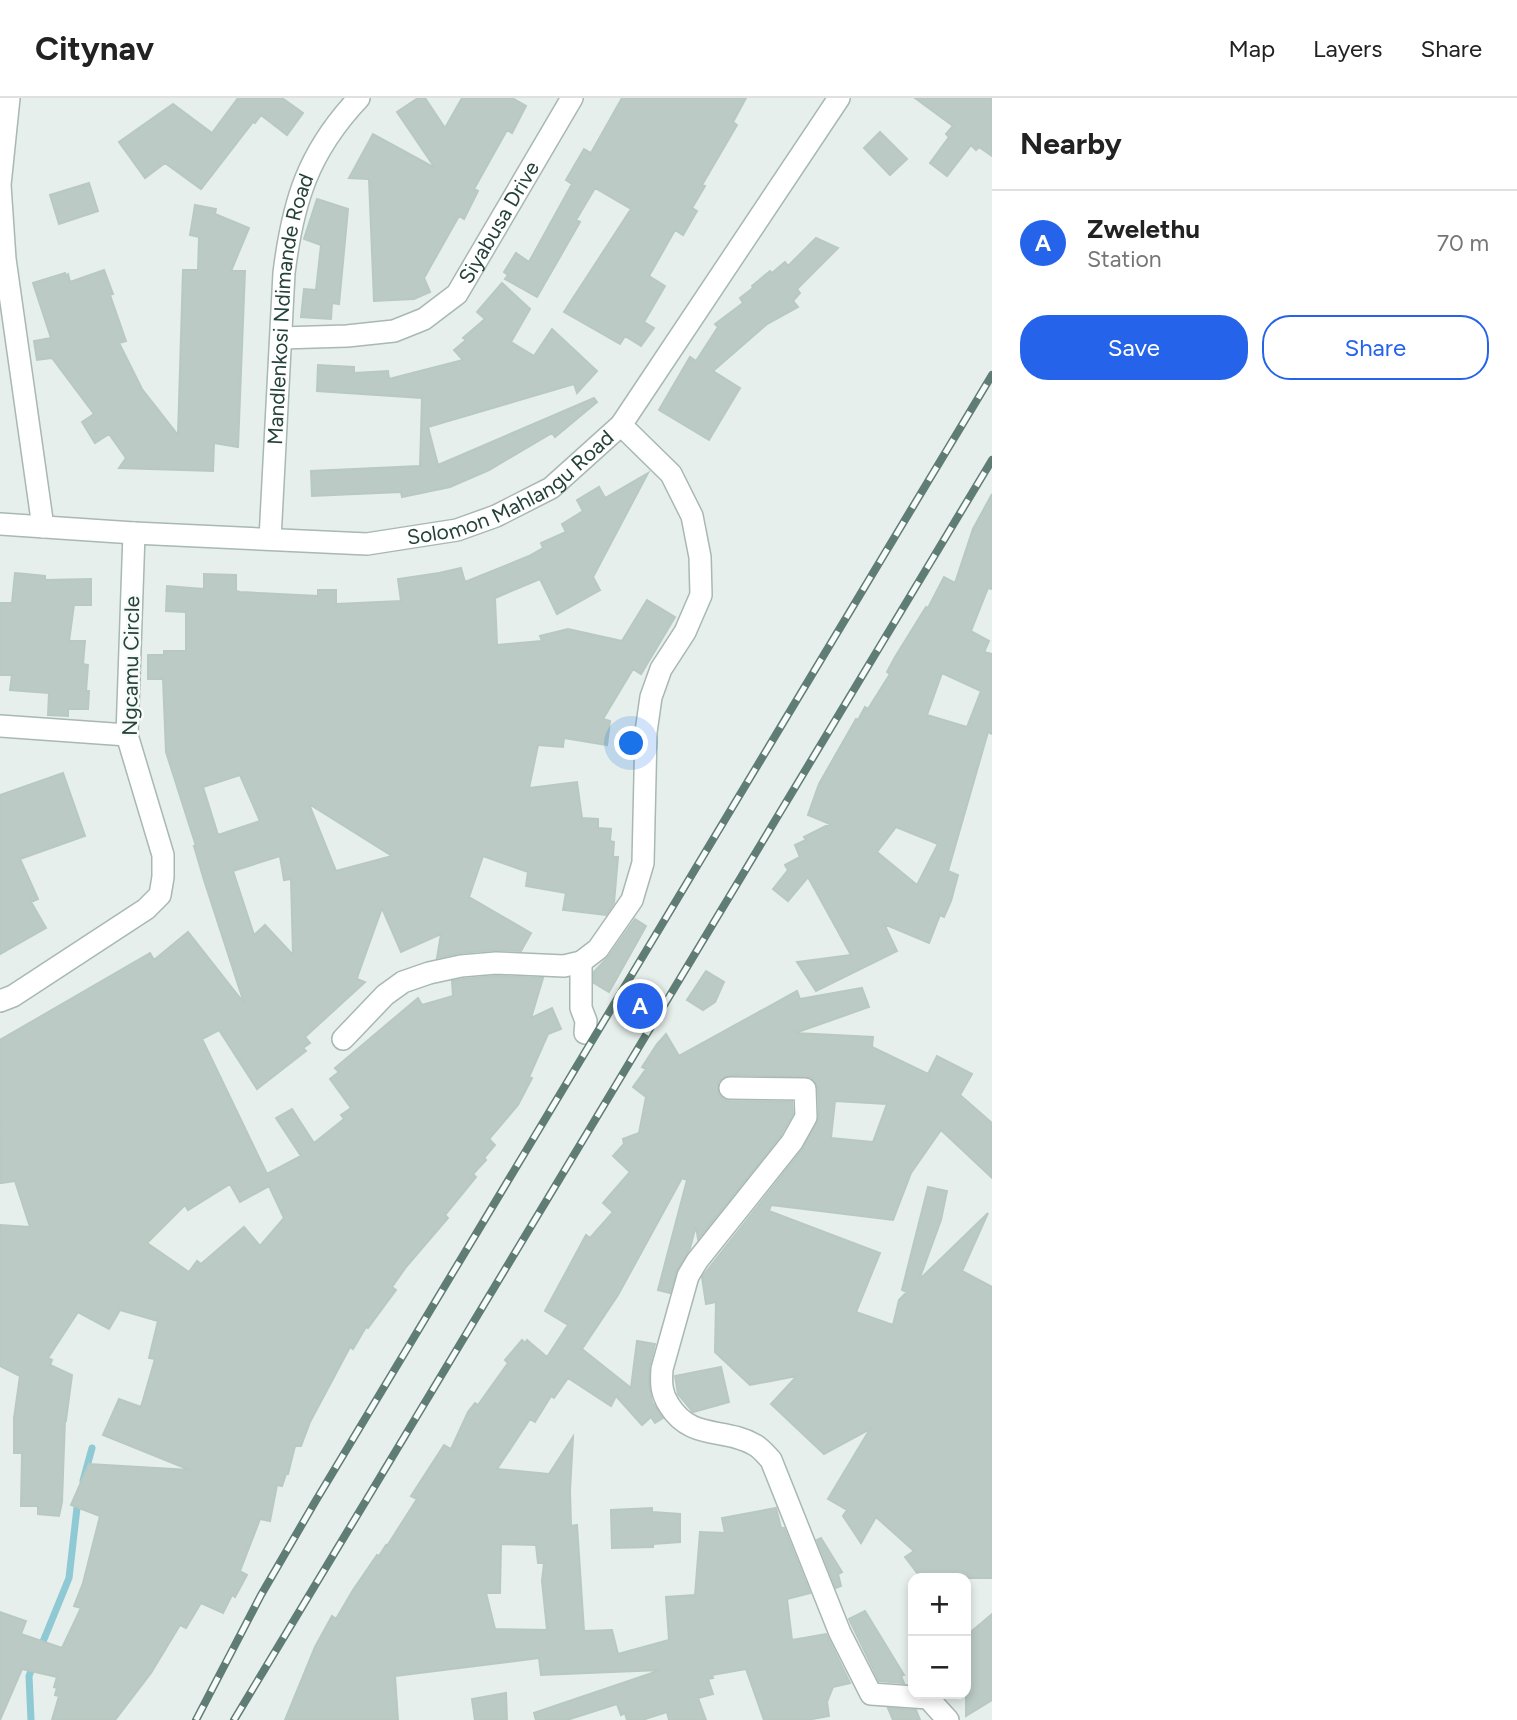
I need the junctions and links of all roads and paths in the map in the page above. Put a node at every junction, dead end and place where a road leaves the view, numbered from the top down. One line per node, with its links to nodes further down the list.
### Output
1 (9, 98): 8 (street)
2 (359, 98): 5 (street, Mandlenkosi Ndimande Road)
3 (572, 98): 5 (street, Siyabusa Drive)
4 (839, 98): 6 (street, Solomon Mahlangu Road)
5 (281, 338): 10 (street, Mandlenkosi Ndimande Road)
6 (621, 425): 10 (street, Solomon Mahlangu Road); 13 (street)
7 (0, 524): 8 (street, Solomon Mahlangu Road)
8 (43, 527): 9 (street, Solomon Mahlangu Road)
9 (134, 533): 10 (street, Solomon Mahlangu Road); 12 (street, Ngcamu Circle)
10 (270, 539)
11 (0, 726): 12 (street)
12 (127, 735): 14 (street, Ngcamu Circle)
13 (581, 962): 15 (street); 16 (street)
14 (0, 1001)
15 (585, 1033)
16 (343, 1039)
17 (730, 1088): 18 (street)
18 (948, 1720)

